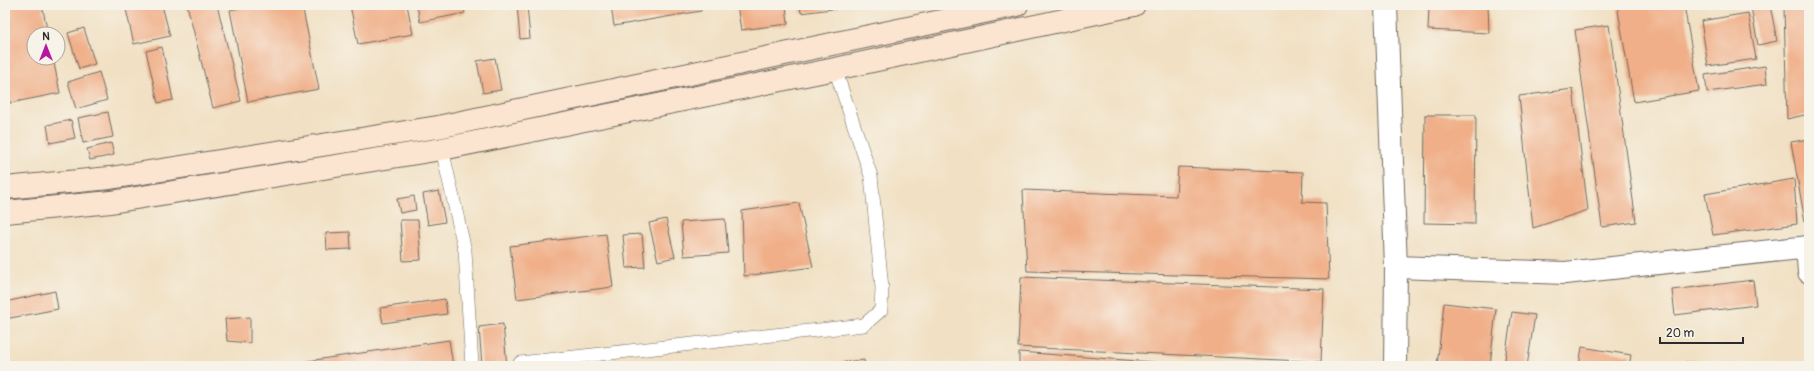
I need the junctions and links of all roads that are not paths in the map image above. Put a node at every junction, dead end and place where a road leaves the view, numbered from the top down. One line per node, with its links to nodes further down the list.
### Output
1 (1017, 5): 6 (main road)
2 (1134, 5): 4 (main road)
3 (1386, 5): 9 (street)
4 (835, 69): 5 (main road); 11 (lane)
5 (442, 148): 7 (main road); 12 (lane)
6 (5, 188)
7 (5, 212)
8 (1808, 247): 9 (street); 10 (street)
9 (1396, 267): 13 (street)
10 (1809, 272)
11 (520, 364)
12 (472, 366)
13 (1395, 366)

